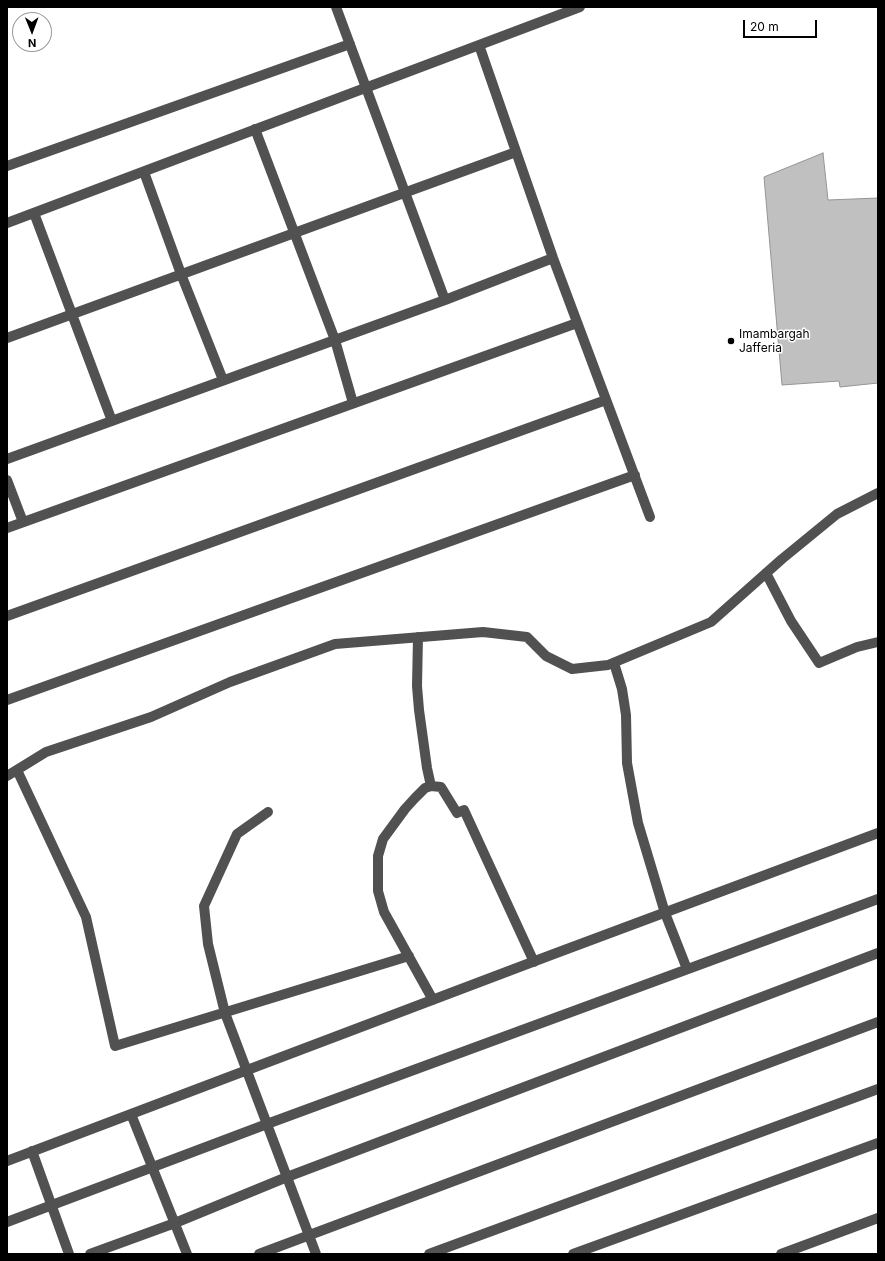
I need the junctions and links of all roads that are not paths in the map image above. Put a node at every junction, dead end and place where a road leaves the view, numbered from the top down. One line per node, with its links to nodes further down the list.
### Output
1 (336, 7): 3 (street)
2 (580, 7): 4 (street)
3 (350, 44): 5 (street); 8 (street)
4 (479, 44): 5 (street); 7 (street)
5 (366, 87): 6 (street); 10 (street)
6 (255, 129): 9 (street); 13 (street)
7 (516, 152): 10 (street); 14 (street)
8 (7, 166)
9 (144, 172): 11 (street); 15 (street)
10 (405, 192): 13 (street); 16 (street)
11 (34, 213): 12 (street); 17 (street)
12 (7, 223)
13 (294, 233): 15 (street); 20 (street)
14 (553, 258): 16 (street); 18 (street)
15 (181, 274): 17 (street); 21 (street)
16 (445, 300): 20 (street)
17 (72, 314): 19 (street); 24 (street)
18 (577, 323): 22 (street); 23 (street)
19 (7, 338)
20 (335, 340): 21 (street); 23 (street)
21 (223, 380): 24 (street)
22 (606, 400): 26 (street); 33 (street)
23 (353, 403): 30 (street)
24 (112, 421): 25 (street)
25 (7, 459)
26 (635, 475): 29 (street); 37 (street)
27 (7, 480): 30 (street)
28 (878, 493): 32 (street)
29 (650, 517)
30 (23, 522): 31 (street)
31 (7, 528)
32 (766, 573): 35 (street); 36 (street)
33 (7, 616)
34 (418, 637): 36 (street); 38 (street); 40 (street)
35 (878, 642)
36 (614, 663): 44 (street)
37 (7, 700)
38 (17, 770): 39 (street); 50 (street)
39 (7, 776)
40 (431, 786): 46 (street); 47 (street)
41 (268, 812): 50 (street)
42 (878, 834): 44 (street)
43 (878, 899): 48 (street)
44 (665, 913): 47 (street); 48 (street)
45 (878, 953): 60 (street)
46 (409, 956): 49 (street); 50 (street)
47 (534, 962): 49 (street)
48 (687, 969): 55 (street)
49 (433, 1000): 52 (street)
50 (226, 1013): 52 (street)
51 (878, 1022): 65 (street)
52 (247, 1070): 54 (street); 55 (street)
53 (878, 1089): 71 (street)
54 (131, 1114): 57 (street); 59 (street)
55 (267, 1124): 59 (street); 60 (street)
56 (878, 1143): 72 (street)
57 (32, 1151): 58 (street); 61 (street)
58 (7, 1161)
59 (152, 1167): 61 (street); 64 (street)
60 (287, 1177): 64 (street); 65 (street)
61 (52, 1205): 63 (street); 66 (street)
62 (878, 1218): 73 (street)
63 (7, 1222)
64 (174, 1223): 67 (street); 68 (street)
65 (309, 1236): 69 (street); 70 (street)
66 (69, 1254)
67 (90, 1254)
68 (187, 1254)
69 (259, 1254)
70 (316, 1254)
71 (429, 1254)
72 (573, 1254)
73 (781, 1254)

